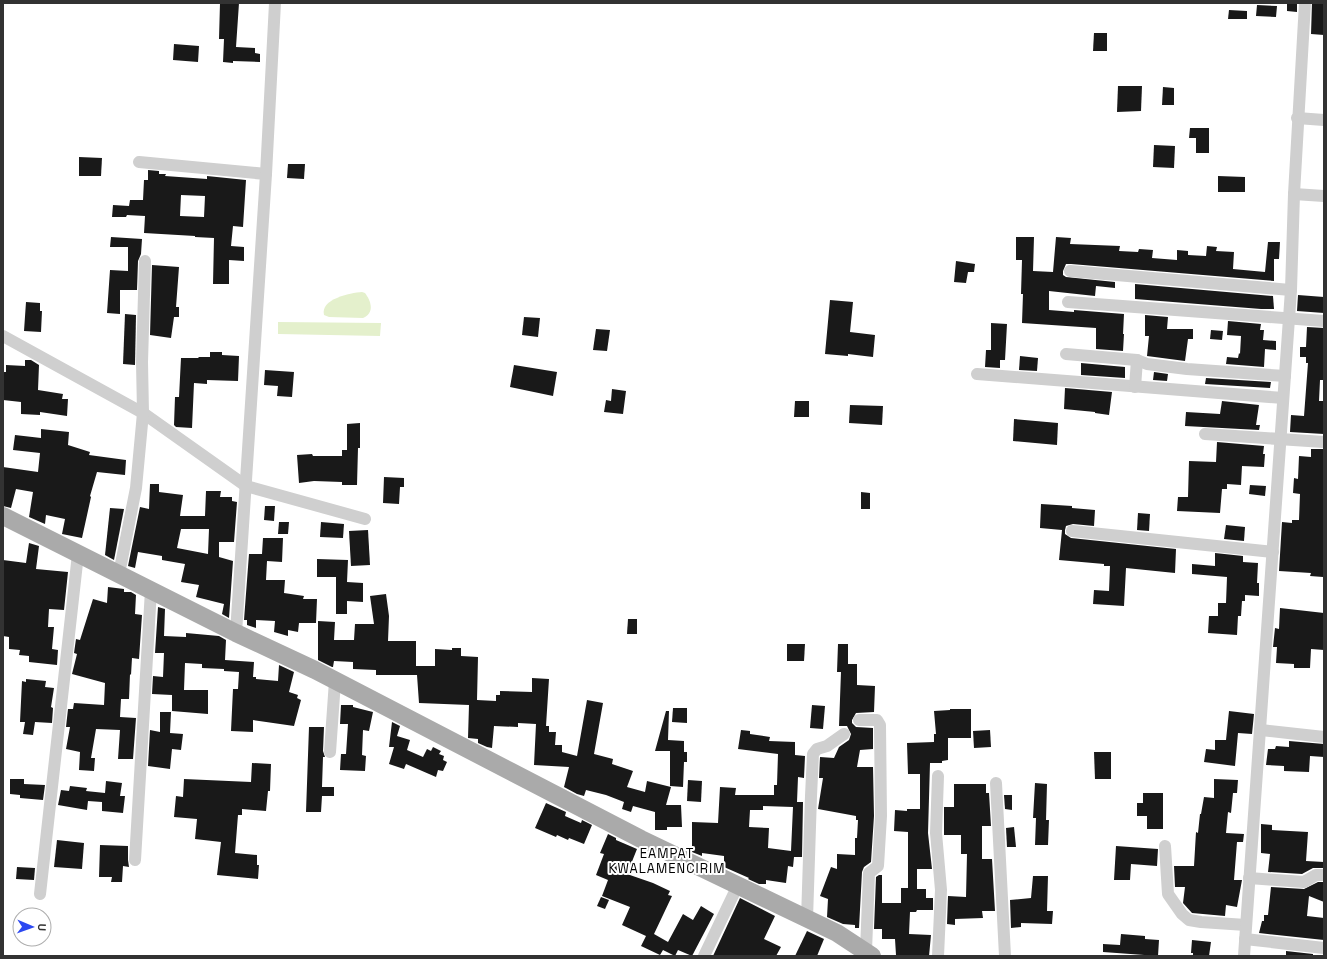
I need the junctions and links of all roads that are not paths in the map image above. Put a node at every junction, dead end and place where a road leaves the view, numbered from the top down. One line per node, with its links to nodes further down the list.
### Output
1 (275, 3): 6 (street)
2 (1305, 3): 3 (street)
3 (1297, 118): 4 (street); 7 (street)
4 (1324, 120)
5 (140, 162): 6 (street)
6 (266, 174): 26 (street)
7 (1294, 194): 8 (street); 11 (street)
8 (1324, 196)
9 (145, 261): 22 (street)
10 (1070, 271): 11 (street)
11 (1292, 290): 13 (street)
12 (1068, 302): 13 (street)
13 (1289, 318): 14 (street); 19 (street)
14 (1324, 321)
15 (3, 336): 22 (street)
16 (1066, 354): 17 (street)
17 (1138, 360): 19 (street); 20 (street)
18 (977, 374): 20 (street)
19 (1285, 376): 21 (street)
20 (1135, 387): 21 (street)
21 (1283, 398): 24 (street)
22 (143, 413): 26 (street); 32 (street)
23 (1205, 434): 24 (street)
24 (1280, 438): 25 (street); 30 (street)
25 (1324, 442)
26 (246, 486): 28 (street); 34 (street)
27 (3, 516): 31 (main road)
28 (366, 519)
29 (1072, 531): 30 (street)
30 (1274, 552): 37 (street)
31 (78, 554): 32 (main road); 48 (street)
32 (119, 574): 33 (main road)
33 (151, 590): 34 (main road); 44 (street)
34 (236, 633): 35 (main road)
35 (335, 681): 40 (street); 47 (main road)
36 (859, 720): 53 (street)
37 (1261, 730): 39 (street); 46 (street)
38 (844, 734): 49 (street)
39 (1324, 737)
40 (330, 752)
41 (938, 776): 55 (street)
42 (996, 783): 56 (street)
43 (1165, 846): 50 (street)
44 (135, 860)
45 (1324, 875): 46 (street)
46 (1250, 878): 50 (street)
47 (738, 885): 49 (main road); 54 (street)
48 (40, 894)
49 (807, 919): 53 (main road)
50 (1246, 925): 51 (street)
51 (1245, 939): 52 (street); 57 (street)
52 (1324, 948)
53 (869, 954)
54 (704, 956)
55 (938, 956)
56 (1005, 956)
57 (1244, 956)

